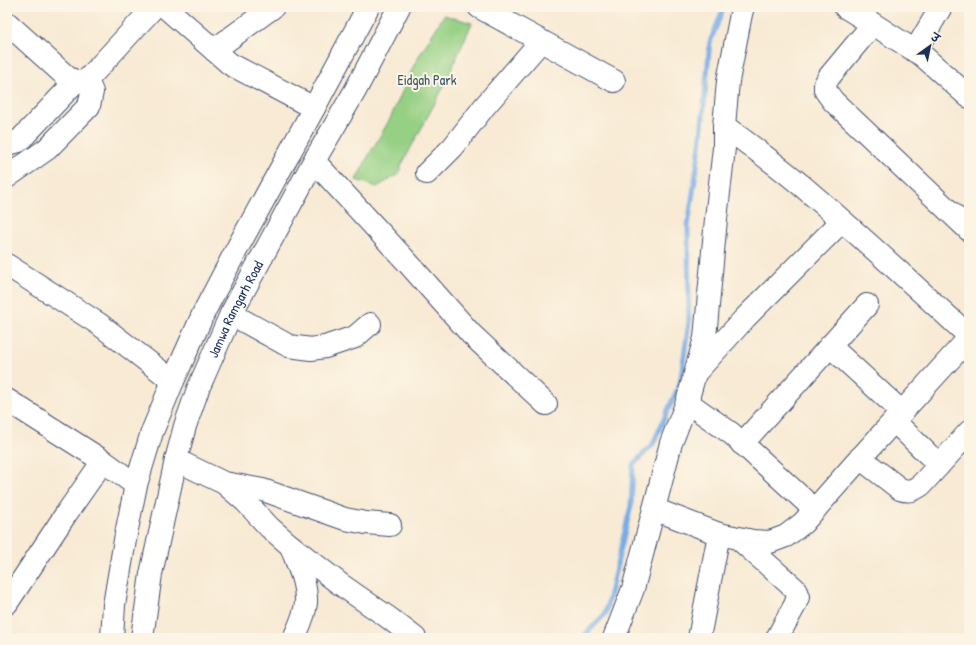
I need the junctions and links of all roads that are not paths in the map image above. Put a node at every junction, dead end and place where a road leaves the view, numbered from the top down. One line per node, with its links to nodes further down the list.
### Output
1 (154, 7): 15 (main road)
2 (165, 7): 13 (main road)
3 (273, 7): 13 (main road)
4 (368, 7): 18 (main road, Jamwa Ramgarh Road)
5 (399, 7): 21 (main road, Jamwa Ramgarh Road)
6 (479, 7): 12 (main road)
7 (743, 7): 19 (main road)
8 (845, 7): 10 (main road)
9 (941, 7): 14 (main road)
10 (873, 24): 14 (main road); 25 (main road)
11 (9, 28): 15 (main road)
12 (541, 41): 16 (main road); 22 (main road)
13 (214, 50): 18 (main road)
14 (915, 51): 17 (main road)
15 (81, 80): 20 (main road); 23 (main road)
16 (614, 81)
17 (969, 98)
18 (314, 108): 33 (main road, Jamwa Ramgarh Road)
19 (724, 126): 24 (main road); 32 (main road)
20 (7, 144)
21 (314, 162): 28 (main road, Jamwa Ramgarh Road); 36 (main road)
22 (428, 173)
23 (7, 177)
24 (842, 221): 30 (main road); 32 (main road)
25 (969, 230)
26 (7, 265): 33 (main road)
27 (867, 305): 31 (main road)
28 (230, 314): 29 (main road); 41 (main road, Jamwa Ramgarh Road)
29 (370, 324)
30 (969, 337): 37 (main road)
31 (830, 346): 37 (main road); 39 (main road)
32 (696, 372): 35 (main road)
33 (173, 381): 45 (main road, Jamwa Ramgarh Road)
34 (7, 400): 42 (main road)
35 (687, 402): 39 (main road); 46 (main road)
36 (546, 404)
37 (898, 416): 40 (main road); 43 (main road)
38 (969, 432): 43 (main road)
39 (742, 444): 47 (main road)
40 (860, 458): 43 (main road); 47 (main road)
41 (176, 460): 44 (main road); 53 (main road, Jamwa Ramgarh Road)
42 (102, 461): 45 (main road); 51 (main road)
43 (939, 465)
44 (224, 483): 48 (main road); 50 (main road)
45 (136, 485): 52 (main road, Jamwa Ramgarh Road)
46 (654, 509): 49 (main road); 56 (main road)
47 (815, 510): 49 (main road)
48 (390, 525)
49 (728, 536): 57 (main road); 58 (main road)
50 (291, 546): 54 (main road); 55 (main road)
51 (7, 603)
52 (112, 638)
53 (142, 638)
54 (294, 638)
55 (415, 638)
56 (614, 638)
57 (699, 638)
58 (777, 638)

